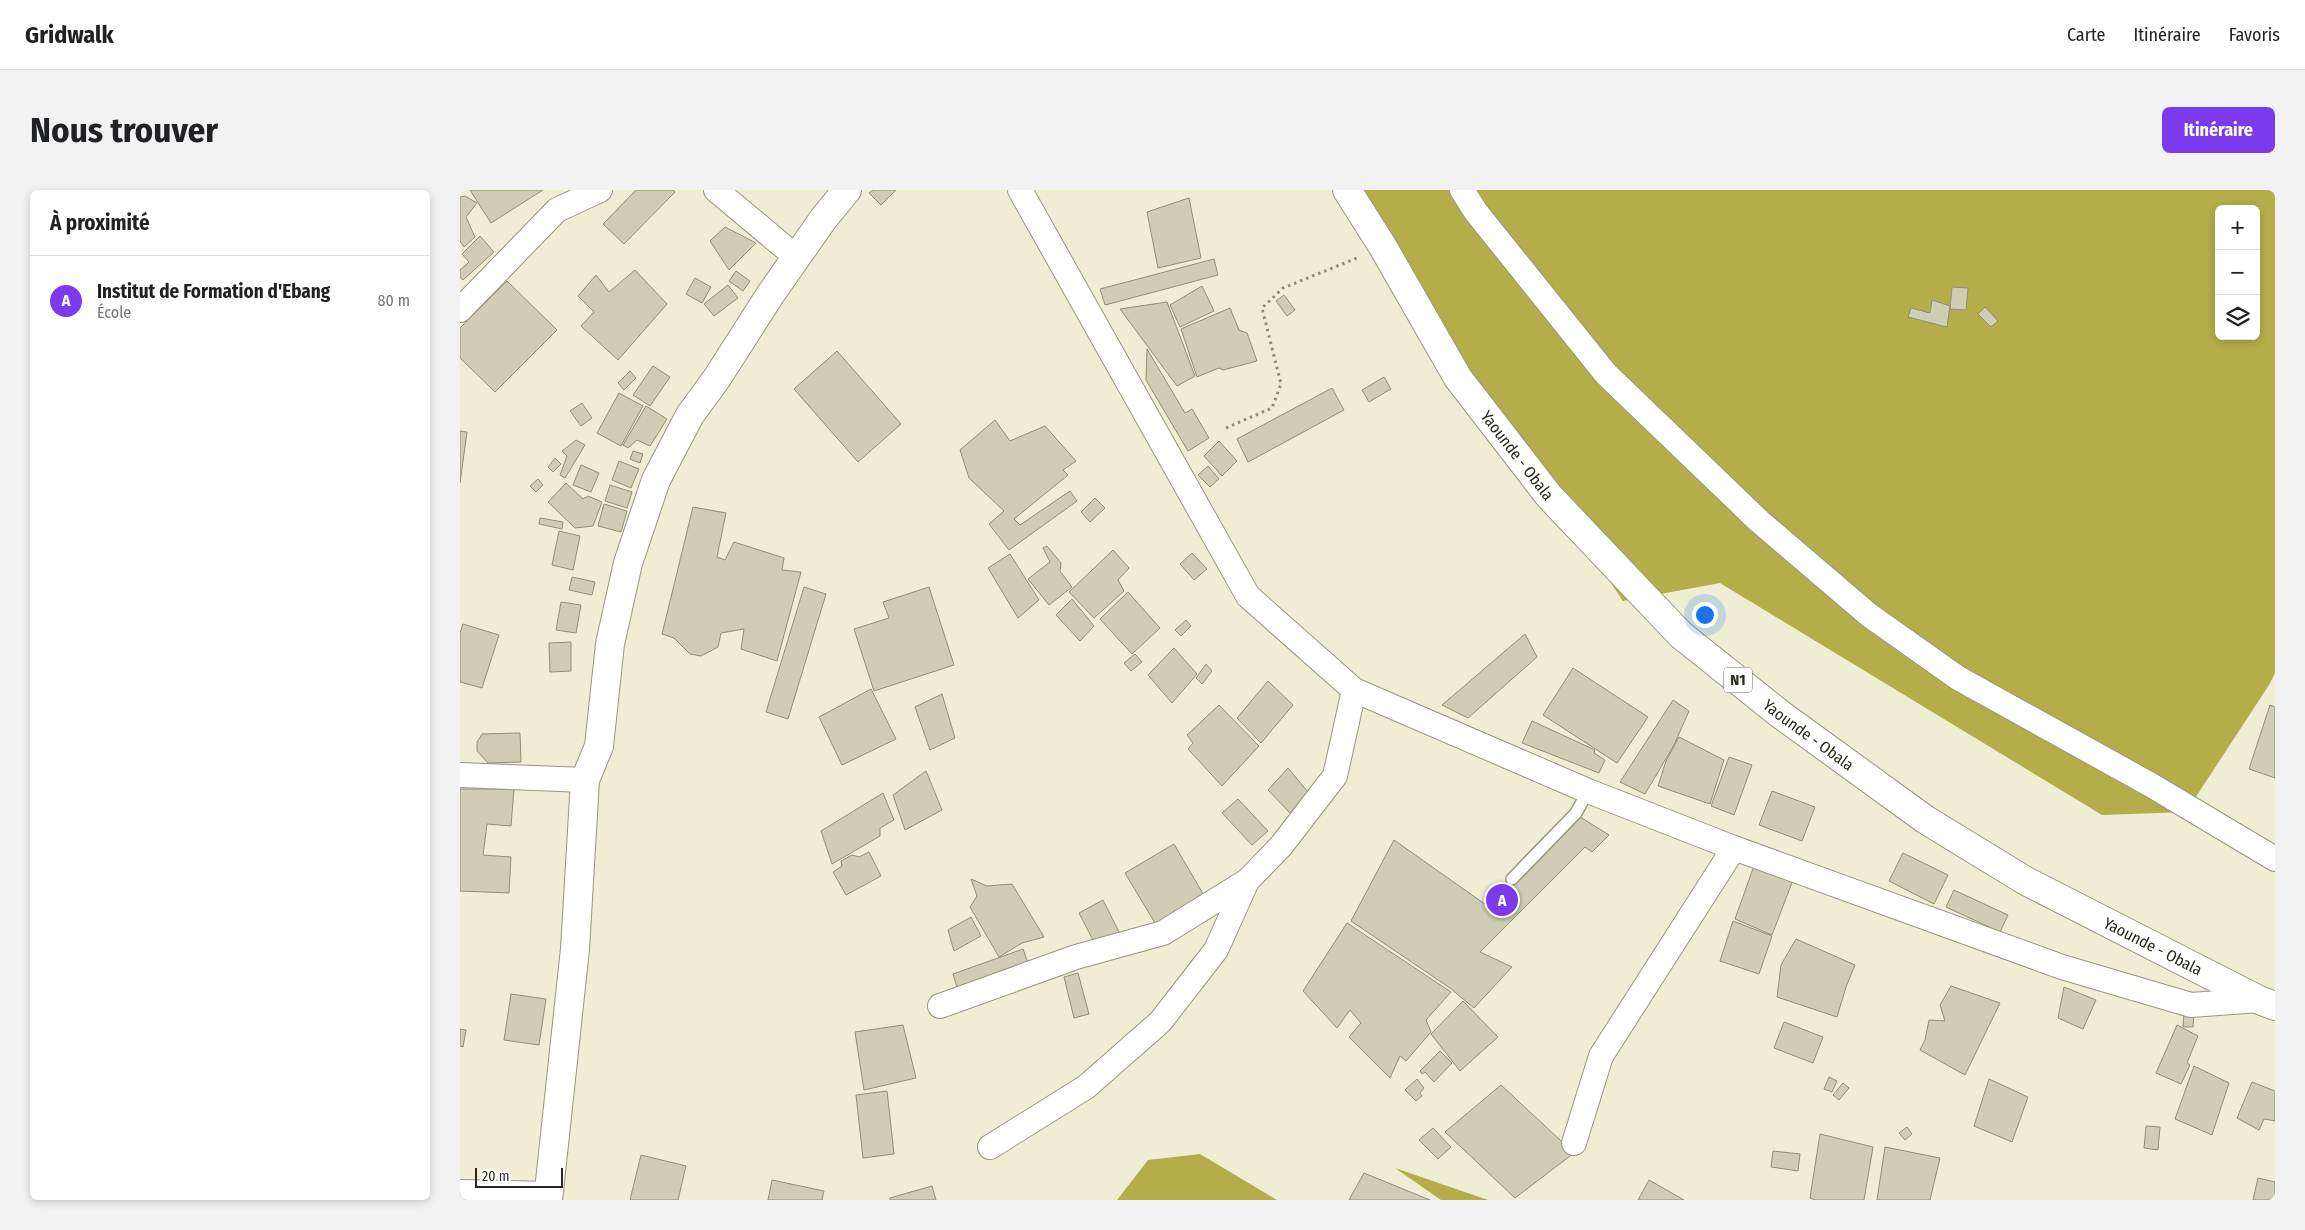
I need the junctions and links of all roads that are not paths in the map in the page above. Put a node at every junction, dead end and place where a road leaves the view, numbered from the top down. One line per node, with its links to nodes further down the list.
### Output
1 (600, 190): 8 (street)
2 (716, 190): 7 (street)
3 (847, 190): 7 (main road)
4 (1020, 190): 9 (street)
5 (1347, 190): 17 (main road, Yaounde - Obala / N1)
6 (1462, 190): 14 (street)
7 (796, 257): 11 (main road)
8 (460, 310)
9 (1354, 690): 12 (street); 16 (street)
10 (460, 775): 11 (street)
11 (585, 780): 22 (main road)
12 (1588, 792): 13 (street); 15 (lane)
13 (1734, 848): 17 (street); 19 (street)
14 (2275, 859)
15 (1512, 879)
16 (1247, 881): 18 (street); 20 (street)
17 (2267, 1003)
18 (940, 1006)
19 (1574, 1143)
20 (990, 1147)
21 (460, 1192): 22 (street)
22 (548, 1197)

